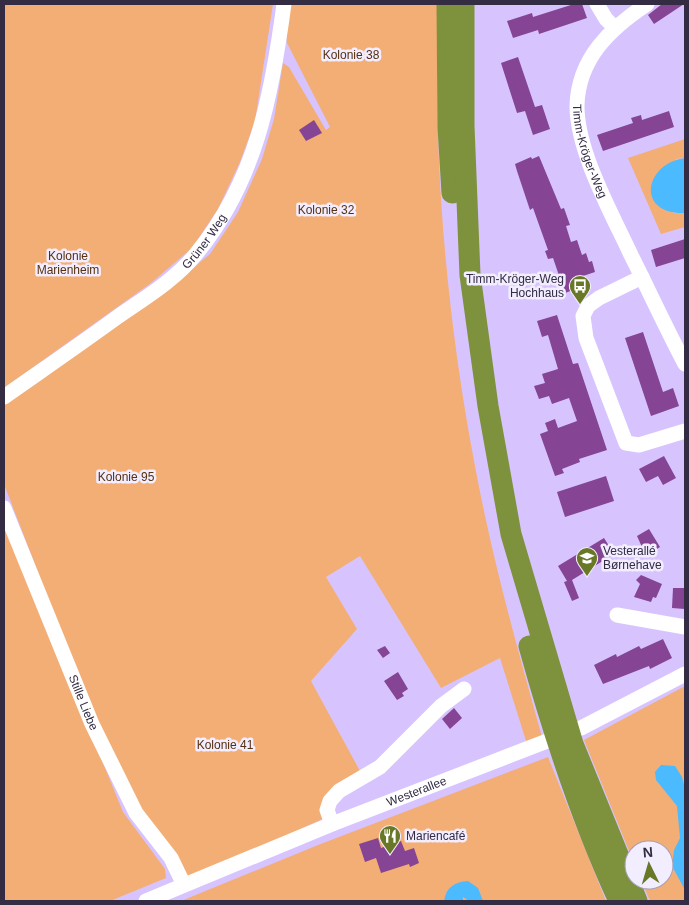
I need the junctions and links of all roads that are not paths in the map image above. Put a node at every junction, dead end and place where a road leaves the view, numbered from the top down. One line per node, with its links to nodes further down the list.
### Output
1 (284, 4): 9 (street, Grüner Weg)
2 (447, 4): 16 (highway)
3 (464, 4): 16 (highway)
4 (597, 4): 6 (street)
5 (647, 4): 6 (street, Timm-Kröger-Weg)
6 (614, 27): 7 (street, Timm-Kröger-Weg)
7 (642, 277): 8 (street, Timm-Kröger-Weg); 10 (street)
8 (685, 363)
9 (4, 397)
10 (685, 432)
11 (4, 508): 19 (street, Stille Liebe)
12 (617, 615): 13 (street)
13 (685, 627)
14 (685, 674): 18 (street, Westerallee)
15 (464, 689): 18 (street)
16 (556, 713): 17 (highway)
17 (566, 747): 21 (highway); 22 (highway)
18 (332, 824): 19 (street, Westerallee)
19 (184, 885): 20 (street, Westerallee)
20 (146, 901)
21 (619, 901)
22 (637, 901)

